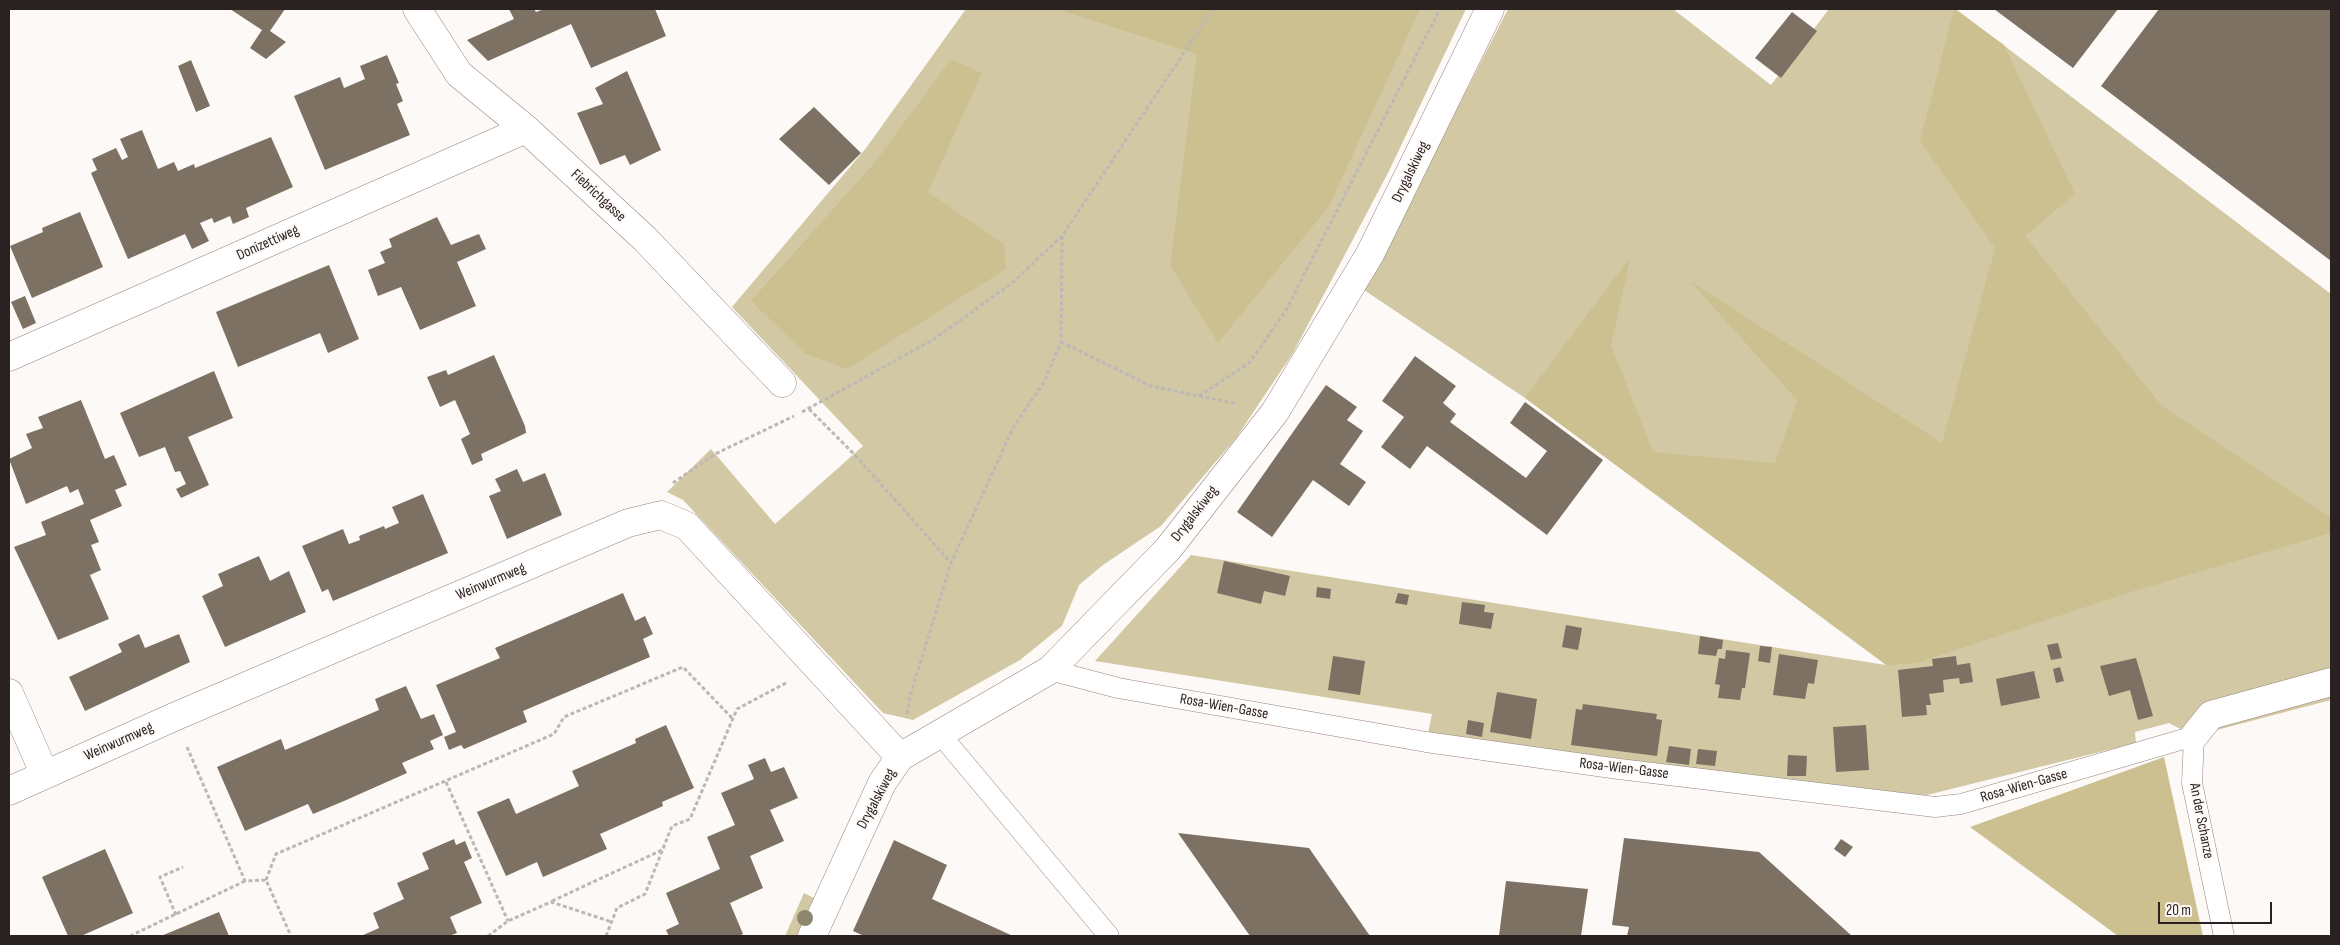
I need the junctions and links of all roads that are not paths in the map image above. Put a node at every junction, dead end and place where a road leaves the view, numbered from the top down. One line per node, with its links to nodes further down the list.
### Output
1 (417, 9): 3 (street, Fiebrichgasse)
2 (1490, 9): 6 (street, Drygalskiweg)
3 (526, 129): 4 (street, Donizettiweg); 5 (street, Fiebrichgasse)
4 (9, 357)
5 (782, 383)
6 (1050, 670): 9 (street, Drygalskiweg); 10 (lane, Rosa-Wien-Gasse)
7 (2331, 682): 10 (street)
8 (9, 692): 12 (street)
9 (940, 734): 11 (street, Drygalskiweg); 15 (lane)
10 (2194, 736): 16 (lane, An der Schanze)
11 (900, 757): 12 (street, Weinwurmweg); 14 (street, Drygalskiweg)
12 (45, 775): 13 (street, Weinwurmweg)
13 (9, 791)
14 (812, 936)
15 (1109, 936)
16 (2224, 936)

